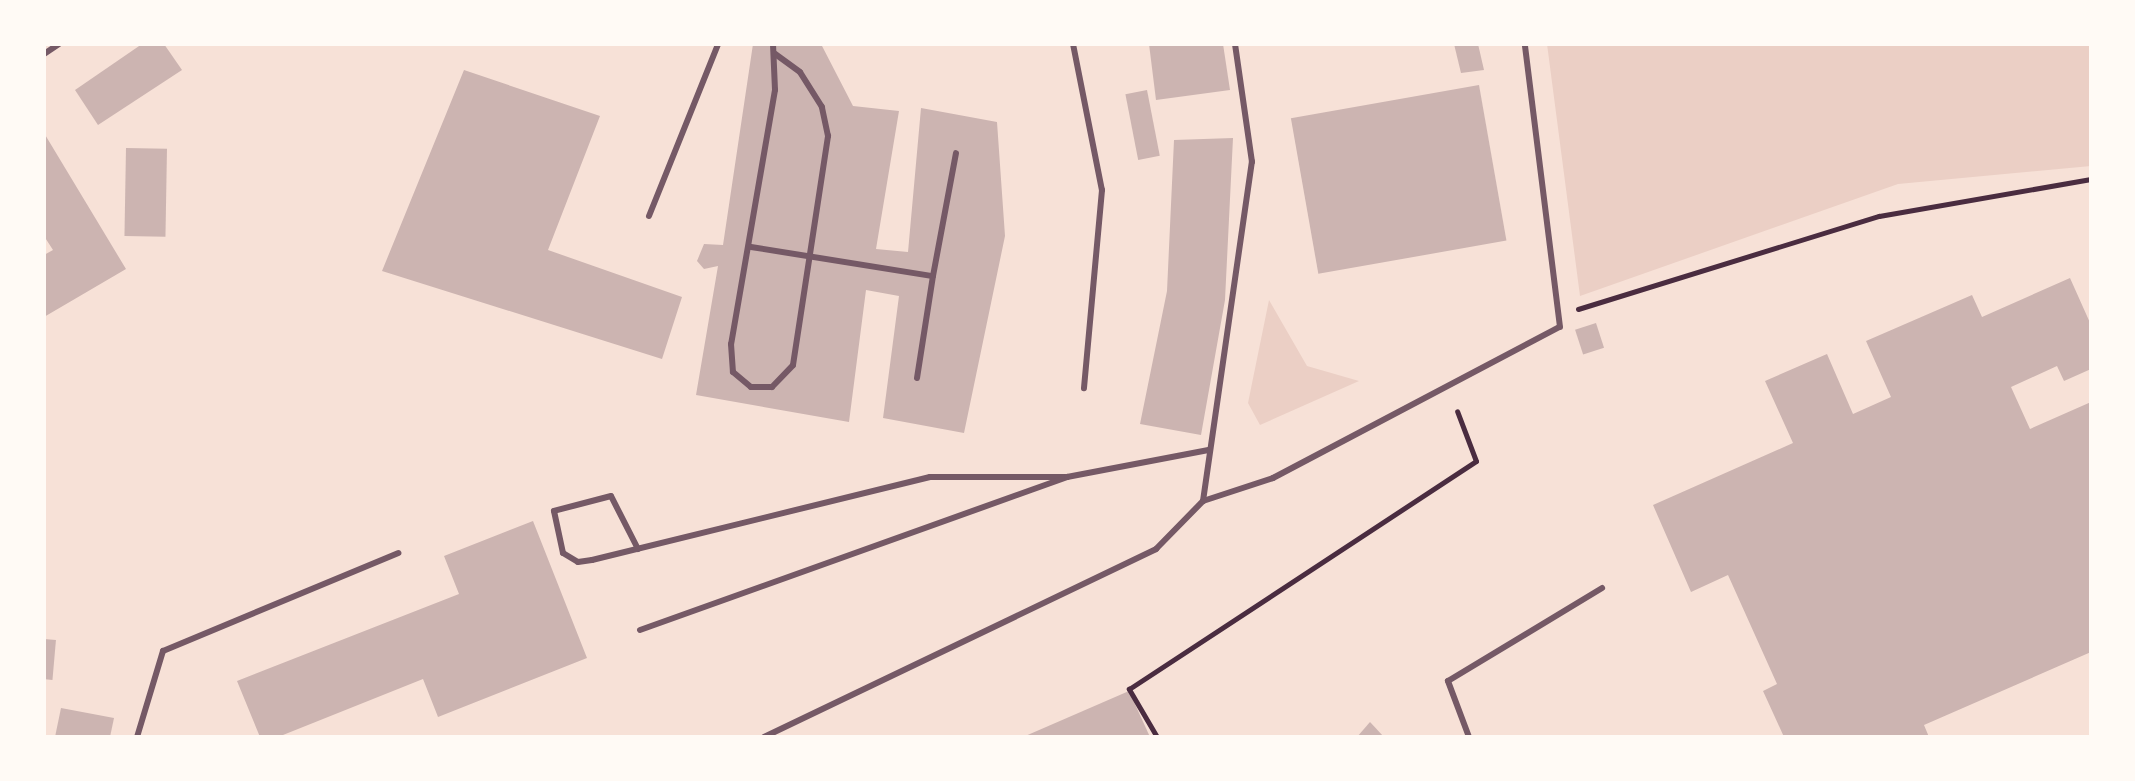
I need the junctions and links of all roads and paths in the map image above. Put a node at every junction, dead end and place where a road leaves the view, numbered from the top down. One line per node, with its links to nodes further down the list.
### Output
1 (59, 44): 7 (lane)
2 (718, 44): 11 (lane)
3 (773, 44): 8 (lane)
4 (1073, 44): 17 (lane)
5 (1235, 44): 19 (lane)
6 (1525, 44): 15 (lane)
7 (44, 54)
8 (775, 54): 12 (lane); 13 (lane)
9 (956, 153): 14 (lane)
10 (2091, 179): 15 (path)
11 (649, 216)
12 (751, 247): 13 (lane); 13 (lane)
13 (811, 257): 14 (lane)
14 (933, 276): 16 (lane)
15 (1562, 314): 21 (lane)
16 (917, 378)
17 (1084, 388)
18 (1457, 411): 28 (path)
19 (1208, 450): 20 (lane); 21 (lane)
20 (1067, 477): 22 (lane); 25 (lane)
21 (1203, 501): 27 (lane)
22 (638, 549): 22 (lane)
23 (398, 553): 26 (lane)
24 (1602, 588): 29 (lane)
25 (640, 630)
26 (137, 737)
27 (764, 737)
28 (1157, 737)
29 (1469, 737)

